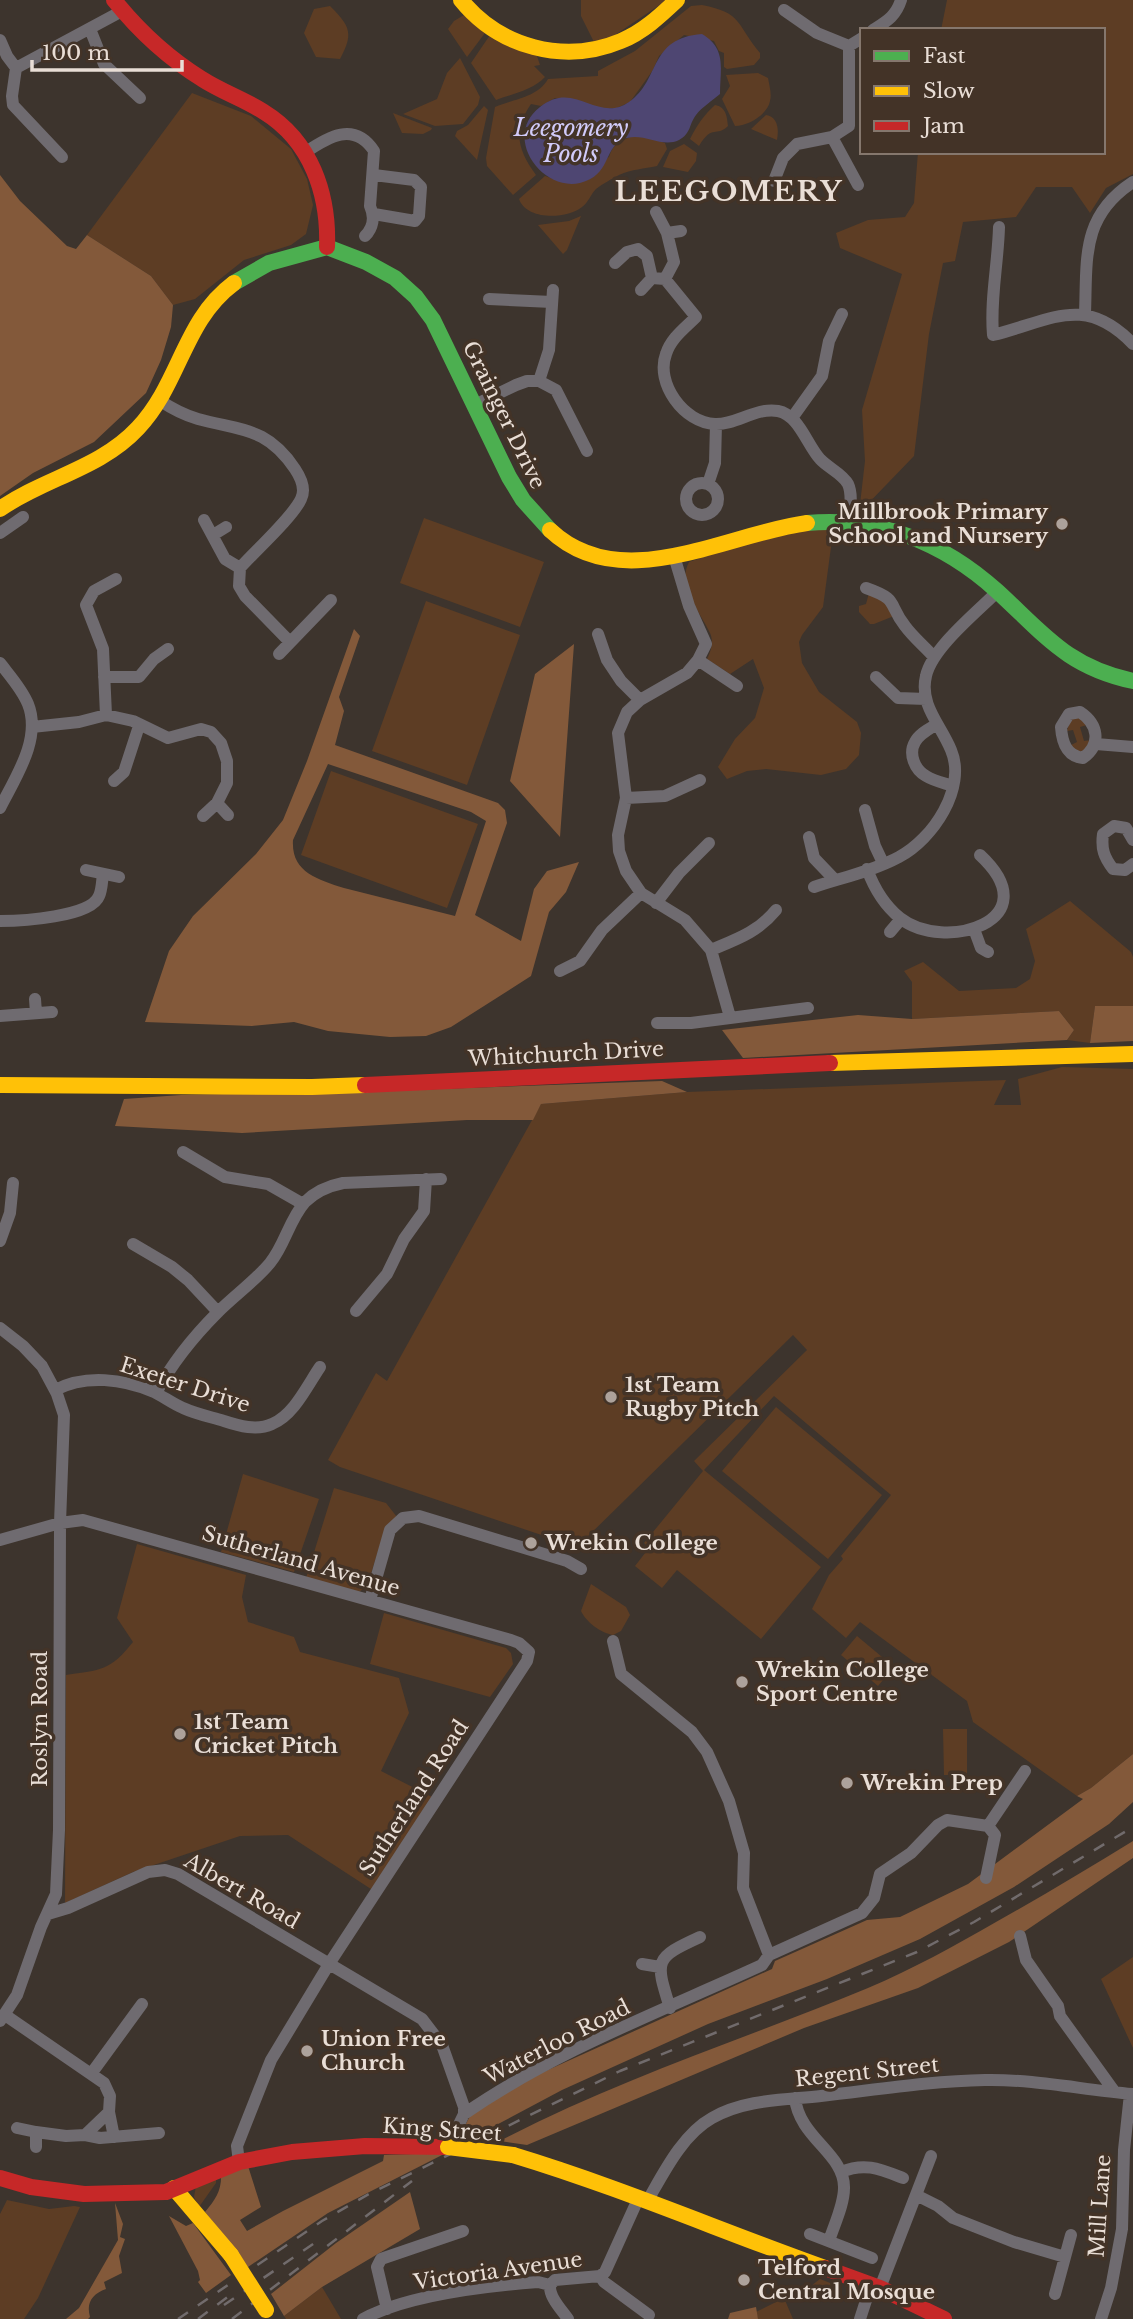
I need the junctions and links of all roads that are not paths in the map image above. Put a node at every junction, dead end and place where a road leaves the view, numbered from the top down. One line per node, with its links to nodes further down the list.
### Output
1 (461, 0): 2 (street)
2 (677, 0)
3 (901, 0): 6 (street)
4 (118, 5): 7 (street); 14 (street)
5 (784, 10): 10 (street)
6 (876, 28)
7 (90, 29): 11 (street); 12 (street)
8 (860, 38): 10 (street)
9 (0, 40): 11 (street)
10 (849, 46): 13 (street)
11 (16, 68): 15 (street)
12 (139, 98)
13 (832, 138): 17 (street); 19 (street)
14 (306, 152): 16 (street); 26 (street)
15 (62, 157)
16 (374, 175): 21 (street); 21 (street)
17 (774, 181)
18 (1133, 181): 32 (street)
19 (858, 185)
20 (656, 212): 24 (street)
21 (374, 214): 25 (street)
22 (999, 227): 32 (street)
23 (681, 231): 24 (street)
24 (667, 233): 28 (street)
25 (365, 236)
26 (327, 247): 35 (street); 36 (street, Grainger Drive)
27 (615, 263): 28 (street)
28 (658, 279): 29 (street); 38 (street)
29 (641, 290)
30 (488, 299): 34 (street)
31 (842, 314): 37 (street)
32 (1085, 314): 33 (street)
33 (1133, 344)
34 (539, 381): 36 (street); 39 (street)
35 (159, 400): 41 (street); 49 (street)
36 (475, 405): 48 (street, Grainger Drive)
37 (792, 418): 38 (street); 44 (street)
38 (716, 424): 40 (street)
39 (587, 451)
40 (708, 484)
41 (0, 509)
42 (23, 517): 46 (street)
43 (204, 520): 47 (street)
44 (849, 522): 48 (street, Grainger Drive); 52 (street, Grainger Drive)
45 (226, 527): 47 (street)
46 (0, 533)
47 (213, 535): 49 (street)
48 (674, 556): 59 (street)
49 (240, 568): 55 (street)
50 (116, 579): 61 (street)
51 (866, 588): 58 (street)
52 (998, 591): 58 (street); 63 (street, Grainger Drive)
53 (331, 600): 55 (street)
54 (598, 634): 66 (street)
55 (290, 642): 57 (street)
56 (168, 649): 61 (street)
57 (279, 654)
58 (933, 656): 65 (street)
59 (698, 660): 64 (street); 66 (street)
60 (0, 663): 70 (street)
61 (104, 677): 67 (street)
62 (876, 677): 65 (street)
63 (1133, 681)
64 (737, 686)
65 (926, 699): 68 (street)
66 (640, 700): 76 (street)
67 (106, 715): 69 (street); 70 (street)
68 (936, 724): 75 (street); 75 (street)
69 (139, 726): 74 (street); 77 (street)
70 (32, 727): 78 (street)
71 (1096, 744): 72 (street)
72 (1133, 747)
73 (700, 780): 76 (street)
74 (114, 781)
75 (953, 786): 86 (street)
76 (626, 798): 94 (street)
77 (217, 803): 80 (street); 81 (street)
78 (0, 808)
79 (865, 810): 86 (street)
80 (228, 815)
81 (203, 816)
82 (1132, 834): 87 (street)
83 (808, 837): 92 (street)
84 (709, 843): 95 (street)
85 (980, 855): 99 (street)
86 (883, 863): 88 (street)
87 (1133, 864)
88 (867, 869): 92 (street); 97 (street)
89 (86, 870): 90 (street)
90 (103, 874): 91 (street); 98 (street)
91 (120, 877)
92 (835, 880): 93 (street)
93 (814, 887)
94 (641, 893): 95 (street); 103 (street)
95 (656, 903): 101 (street)
96 (776, 910): 101 (street)
97 (901, 919): 99 (street); 100 (street)
98 (0, 921)
99 (975, 929): 102 (street)
100 (890, 932)
101 (711, 950): 109 (street)
102 (988, 952)
103 (568, 973)
104 (34, 999): 107 (street)
105 (808, 1008): 109 (street)
106 (52, 1012): 107 (street)
107 (36, 1013): 108 (street)
108 (0, 1016)
109 (730, 1017): 110 (street)
110 (657, 1023)
111 (1133, 1054): 112 (street, Whitchurch Drive)
112 (0, 1085)
113 (183, 1152): 117 (street)
114 (441, 1179): 115 (street)
115 (426, 1180): 117 (street); 120 (street)
116 (13, 1183): 118 (street)
117 (303, 1204): 121 (street)
118 (0, 1241)
119 (133, 1244): 121 (street)
120 (356, 1311)
121 (218, 1312): 125 (street)
122 (0, 1328): 124 (street, Roslyn Road)
123 (320, 1367): 125 (street, Exeter Drive)
124 (55, 1390): 125 (street, Exeter Drive); 126 (street, Roslyn Road)
125 (156, 1393)
126 (60, 1523): 127 (street, Sutherland Avenue); 129 (street, Sutherland Avenue); 135 (street, Roslyn Road)
127 (0, 1540)
128 (580, 1569): 129 (street)
129 (370, 1600): 131 (street, Sutherland Avenue)
130 (613, 1641): 138 (street)
131 (529, 1652): 139 (street, Sutherland Road)
132 (1025, 1771): 133 (street)
133 (988, 1826): 134 (street); 138 (street, Waterloo Road)
134 (986, 1878)
135 (48, 1914): 139 (street, Albert Road); 144 (street)
136 (1020, 1936): 146 (street)
137 (700, 1937): 141 (street)
138 (769, 1955): 143 (street, Waterloo Road)
139 (329, 1964): 150 (street); 157 (street, Sutherland Road)
140 (642, 1964): 141 (street)
141 (660, 1967): 143 (street)
142 (142, 2004): 145 (street)
143 (670, 2008): 150 (street, Waterloo Road)
144 (3, 2018): 145 (street)
145 (91, 2074): 149 (street)
146 (1114, 2091): 147 (street, Regent Street); 148 (street, Regent Street)
147 (1131, 2094): 161 (street, Mill Lane)
148 (795, 2098): 158 (street); 164 (street, Regent Street)
149 (109, 2112): 152 (street); 153 (street)
150 (464, 2114): 155 (street)
151 (159, 2133): 153 (street)
152 (85, 2135): 153 (street); 154 (street)
153 (114, 2137)
154 (36, 2147)
155 (448, 2147): 157 (street, King Street); 164 (street, King Street, bridge)
156 (931, 2157): 163 (street)
157 (239, 2162): 162 (street, King Street)
158 (841, 2172): 160 (street); 168 (street)
159 (0, 2178): 162 (street, King Street)
160 (903, 2178)
161 (1128, 2186): 182 (street, Mill Lane)
162 (174, 2188): 176 (street, bridge)
163 (916, 2196): 169 (street); 173 (street)
164 (643, 2199): 171 (street, Victoria Avenue); 173 (street, King Street)
165 (463, 2231): 175 (street)
166 (810, 2234): 168 (street)
167 (1071, 2235): 169 (street)
168 (829, 2241): 170 (street)
169 (1065, 2257): 174 (street)
170 (872, 2258)
171 (600, 2276): 172 (street, Victoria Avenue); 177 (street, Victoria Avenue)
172 (550, 2285): 175 (street, Victoria Avenue); 179 (street)
173 (875, 2287): 180 (street); 181 (street, King Street)
174 (1055, 2294)
175 (387, 2309): 178 (street, Victoria Avenue)
176 (269, 2315)
177 (649, 2315)
178 (363, 2319)
179 (568, 2319)
180 (860, 2319)
181 (944, 2319)
182 (1101, 2319)

